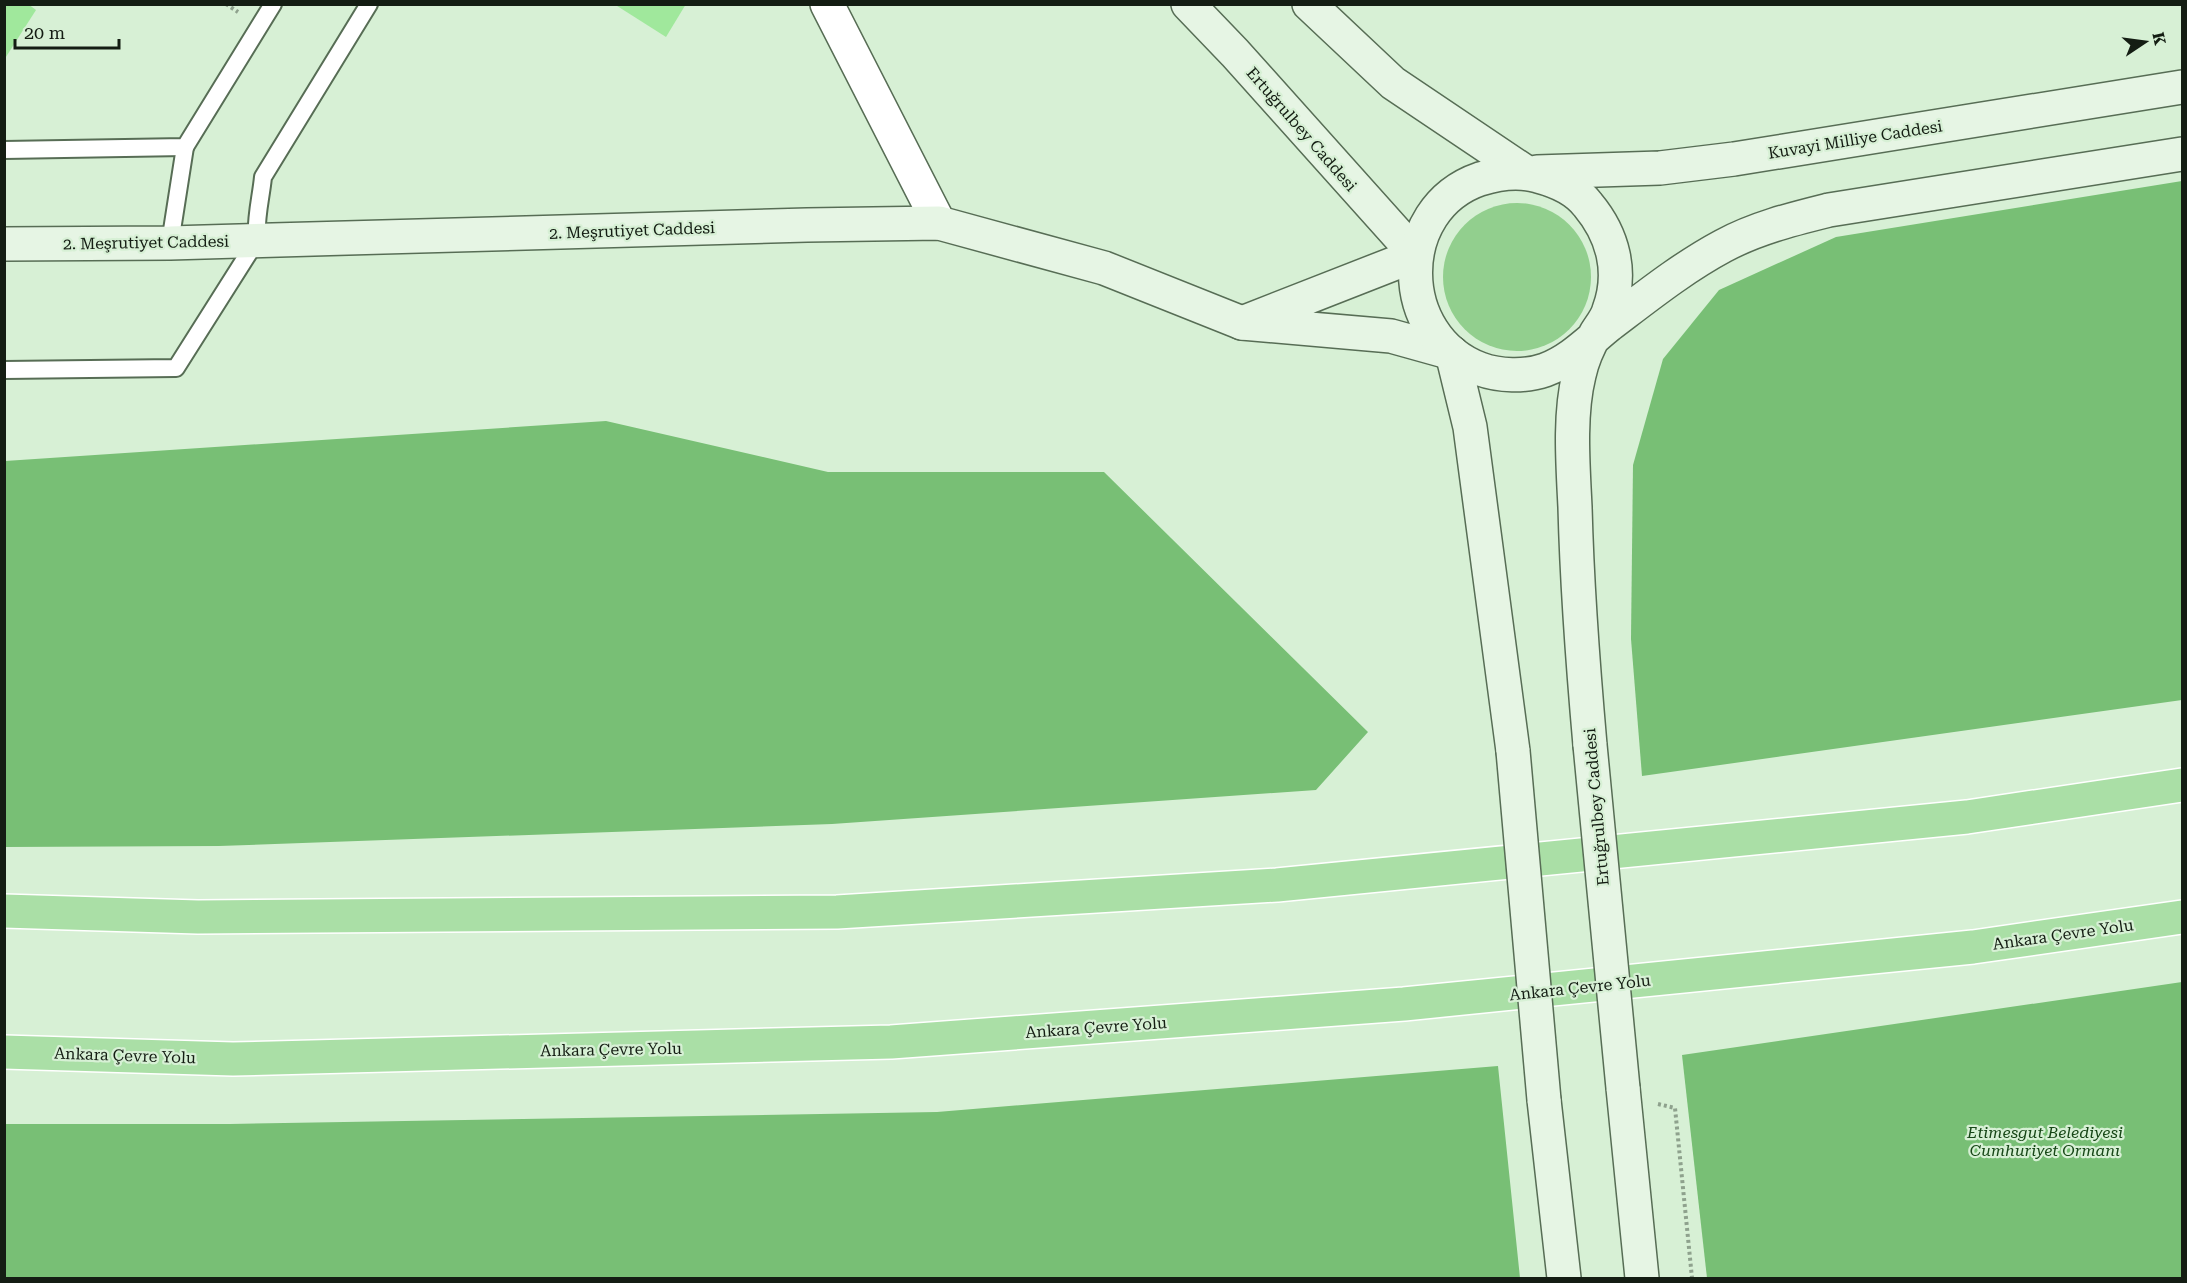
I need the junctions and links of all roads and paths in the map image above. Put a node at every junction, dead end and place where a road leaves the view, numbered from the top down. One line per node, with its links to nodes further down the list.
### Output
1 (273, 4): 7 (lane)
2 (369, 4): 12 (lane)
3 (827, 4): 11 (street)
4 (1188, 4): 15 (main road, Ertuğrulbey Caddesi)
5 (1309, 4): 10 (main road, Ertuğrulbey Caddesi)
6 (2182, 87): 10 (main road, Kuvayi Milliye Caddesi)
7 (185, 147): 8 (lane); 13 (lane)
8 (4, 150)
9 (2182, 154): 17 (main road)
10 (1527, 172): 15 (main road, Ertuğrulbey Caddesi); 17 (main road, Ertuğrulbey Caddesi)
11 (939, 223): 12 (main road, 2. Meşrutiyet Caddesi); 16 (main road, 2. Meşrutiyet Caddesi)
12 (257, 240): 13 (main road, 2. Meşrutiyet Caddesi); 19 (lane)
13 (170, 243): 14 (main road, 2. Meşrutiyet Caddesi)
14 (4, 244)
15 (1416, 255): 16 (main road); 18 (main road, Ertuğrulbey Caddesi)
16 (1242, 323): 18 (main road, 2. Meşrutiyet Caddesi)
17 (1593, 338): 18 (main road, Ertuğrulbey Caddesi); 26 (main road, Ertuğrulbey Caddesi, bridge)
18 (1452, 353): 25 (main road, Ertuğrulbey Caddesi, bridge)
19 (4, 370)
20 (2182, 785): 21 (highway)
21 (4, 911)
22 (2182, 917): 23 (highway, Ankara Çevre Yolu)
23 (4, 1052)
24 (1654, 1103): 27 (path)
25 (1564, 1278)
26 (1642, 1278)
27 (1692, 1278)

